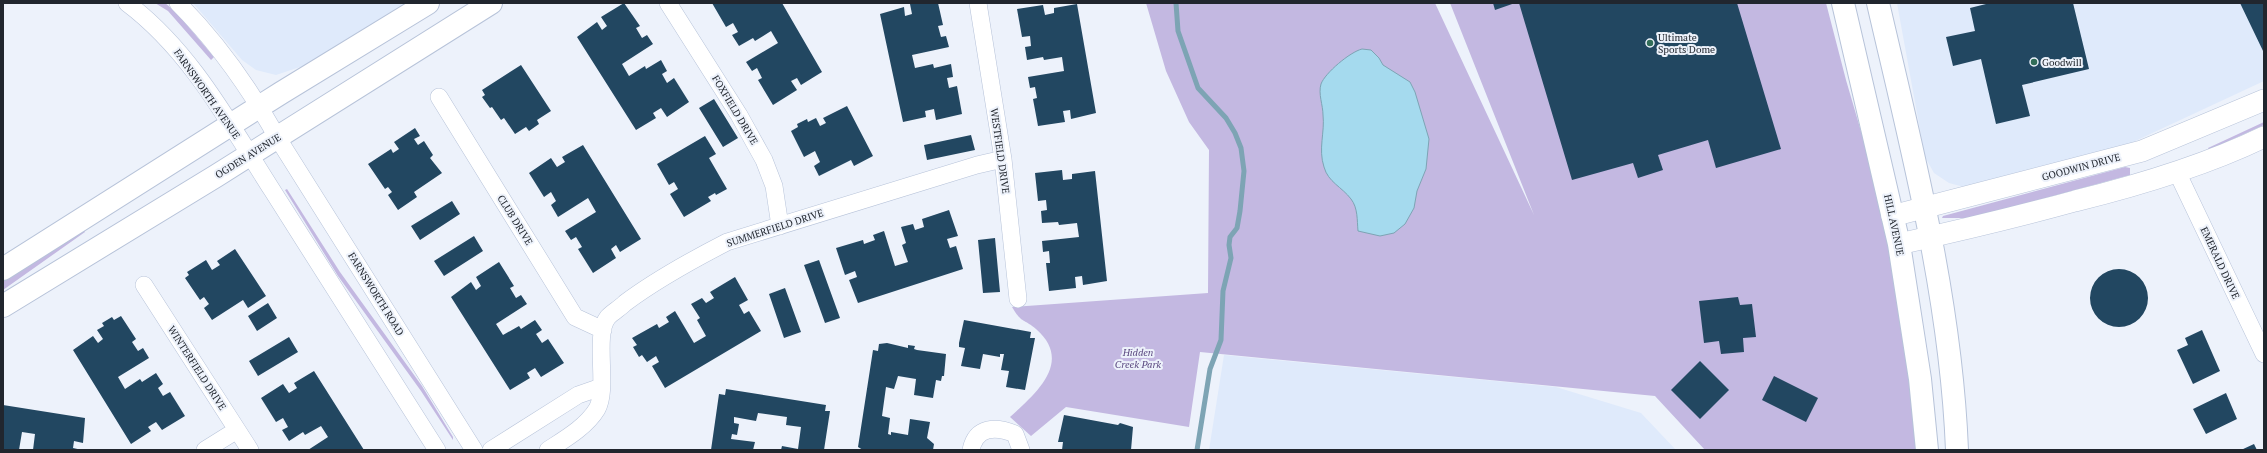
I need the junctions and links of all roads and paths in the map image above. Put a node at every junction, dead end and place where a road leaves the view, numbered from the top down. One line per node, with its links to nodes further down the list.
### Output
1 (126, 3): 12 (street, FARNSWORTH AVENUE)
2 (178, 3): 11 (street)
3 (428, 3): 11 (main road)
4 (491, 3): 14 (main road, OGDEN AVENUE)
5 (668, 3): 20 (street, FOXFIELD DRIVE)
6 (978, 3): 16 (street, WESTFIELD DRIVE)
7 (1843, 3): 19 (main road, HILL AVENUE)
8 (1878, 3): 18 (main road)
9 (439, 97): 28 (street, CLUB DRIVE)
10 (2264, 100): 18 (street, GOODWIN DRIVE)
11 (260, 106): 12 (main road); 14 (street)
12 (231, 125): 15 (street, FARNSWORTH AVENUE); 23 (main road)
13 (2264, 137): 17 (street)
14 (277, 138): 15 (main road, OGDEN AVENUE); 35 (street, FARNSWORTH ROAD)
15 (249, 155): 26 (main road, OGDEN AVENUE); 34 (street)
16 (1003, 160): 20 (street, SUMMERFIELD DRIVE); 25 (street, WESTFIELD DRIVE)
17 (2177, 172): 21 (street); 27 (street, EMERALD DRIVE)
18 (1926, 208): 19 (street, GOODWIN DRIVE); 21 (main road)
19 (1892, 216): 22 (main road, HILL AVENUE)
20 (780, 226): 28 (street, SUMMERFIELD DRIVE)
21 (1930, 237): 22 (street); 41 (main road)
22 (1899, 244): 40 (main road, HILL AVENUE)
23 (3, 269)
24 (144, 285): 31 (street, WINTERFIELD DRIVE)
25 (1018, 299)
26 (3, 306)
27 (2258, 326): 29 (street, EMERALD DRIVE)
28 (603, 330): 30 (street, SUMMERFIELD DRIVE)
29 (2264, 354)
30 (601, 387): 36 (street); 37 (street, SUMMERFIELD DRIVE)
31 (237, 430): 32 (street); 33 (street, WINTERFIELD DRIVE)
32 (205, 450)
33 (250, 450)
34 (437, 450)
35 (474, 450)
36 (491, 450)
37 (548, 450)
38 (971, 450): 39 (street)
39 (1021, 450)
40 (1927, 450)
41 (1957, 450)

